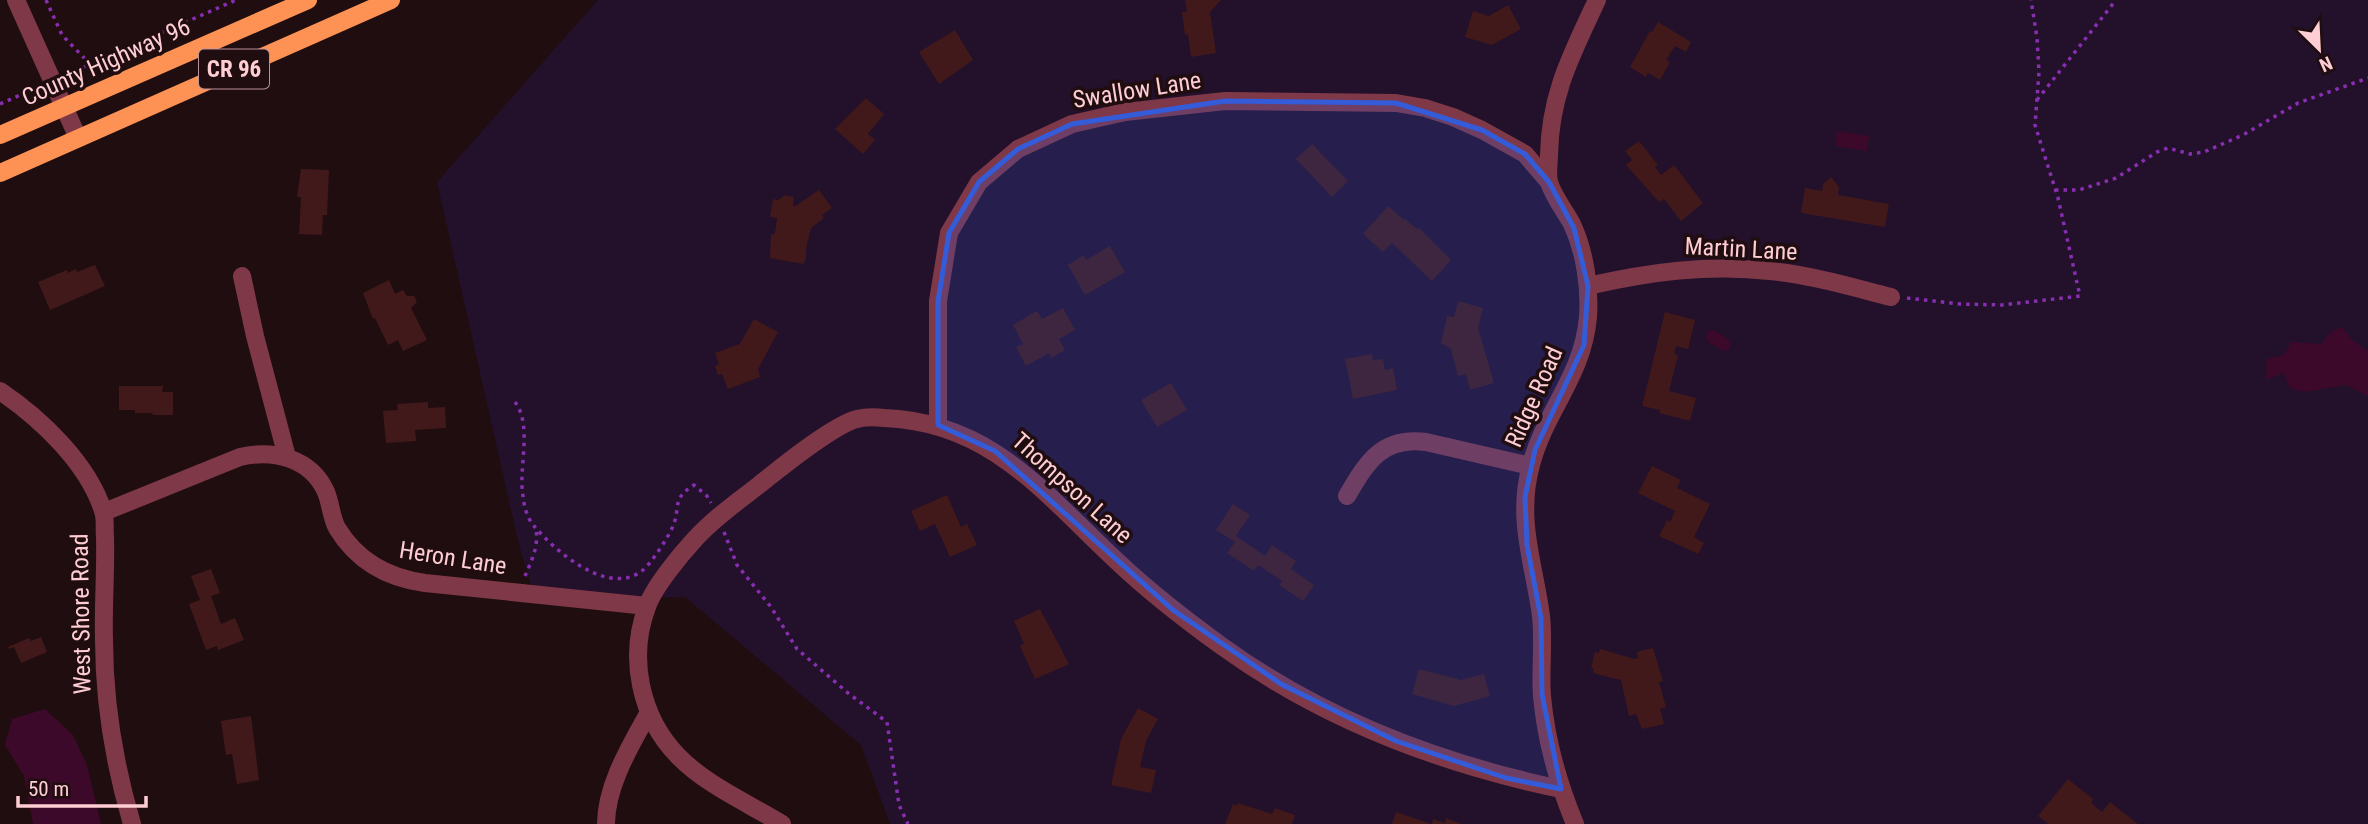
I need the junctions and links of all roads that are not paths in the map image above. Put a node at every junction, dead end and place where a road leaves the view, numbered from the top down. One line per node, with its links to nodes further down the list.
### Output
1 (16, 0): 5 (street)
2 (308, 0): 5 (main road, County Highway 96 / CR 96)
3 (391, 0): 7 (main road, CR 96)
4 (1597, 0): 9 (street, Ridge Road)
5 (63, 107): 6 (main road, County Highway 96 / CR 96); 7 (street)
6 (0, 135)
7 (78, 138): 8 (main road, CR 96)
8 (0, 173)
9 (1549, 182): 11 (street, Ridge Road); 14 (street, Swallow Lane)
10 (242, 276): 15 (street)
11 (1588, 286): 12 (street, Martin Lane); 16 (street, Ridge Road)
12 (1891, 297)
13 (0, 390): 18 (street)
14 (939, 425): 19 (street, Thompson Lane); 21 (street, Thompson Lane)
15 (287, 457): 18 (street, West Shore Road); 19 (street, Heron Lane)
16 (1530, 466): 17 (street); 21 (street, Ridge Road)
17 (1347, 496)
18 (104, 512): 22 (street, West Shore Road)
19 (647, 606): 20 (street, Thompson Lane)
20 (649, 712): 23 (street); 24 (street, Thompson Lane)
21 (1561, 789): 25 (street, Ridge Road)
22 (132, 824)
23 (606, 824)
24 (782, 824)
25 (1574, 824)

